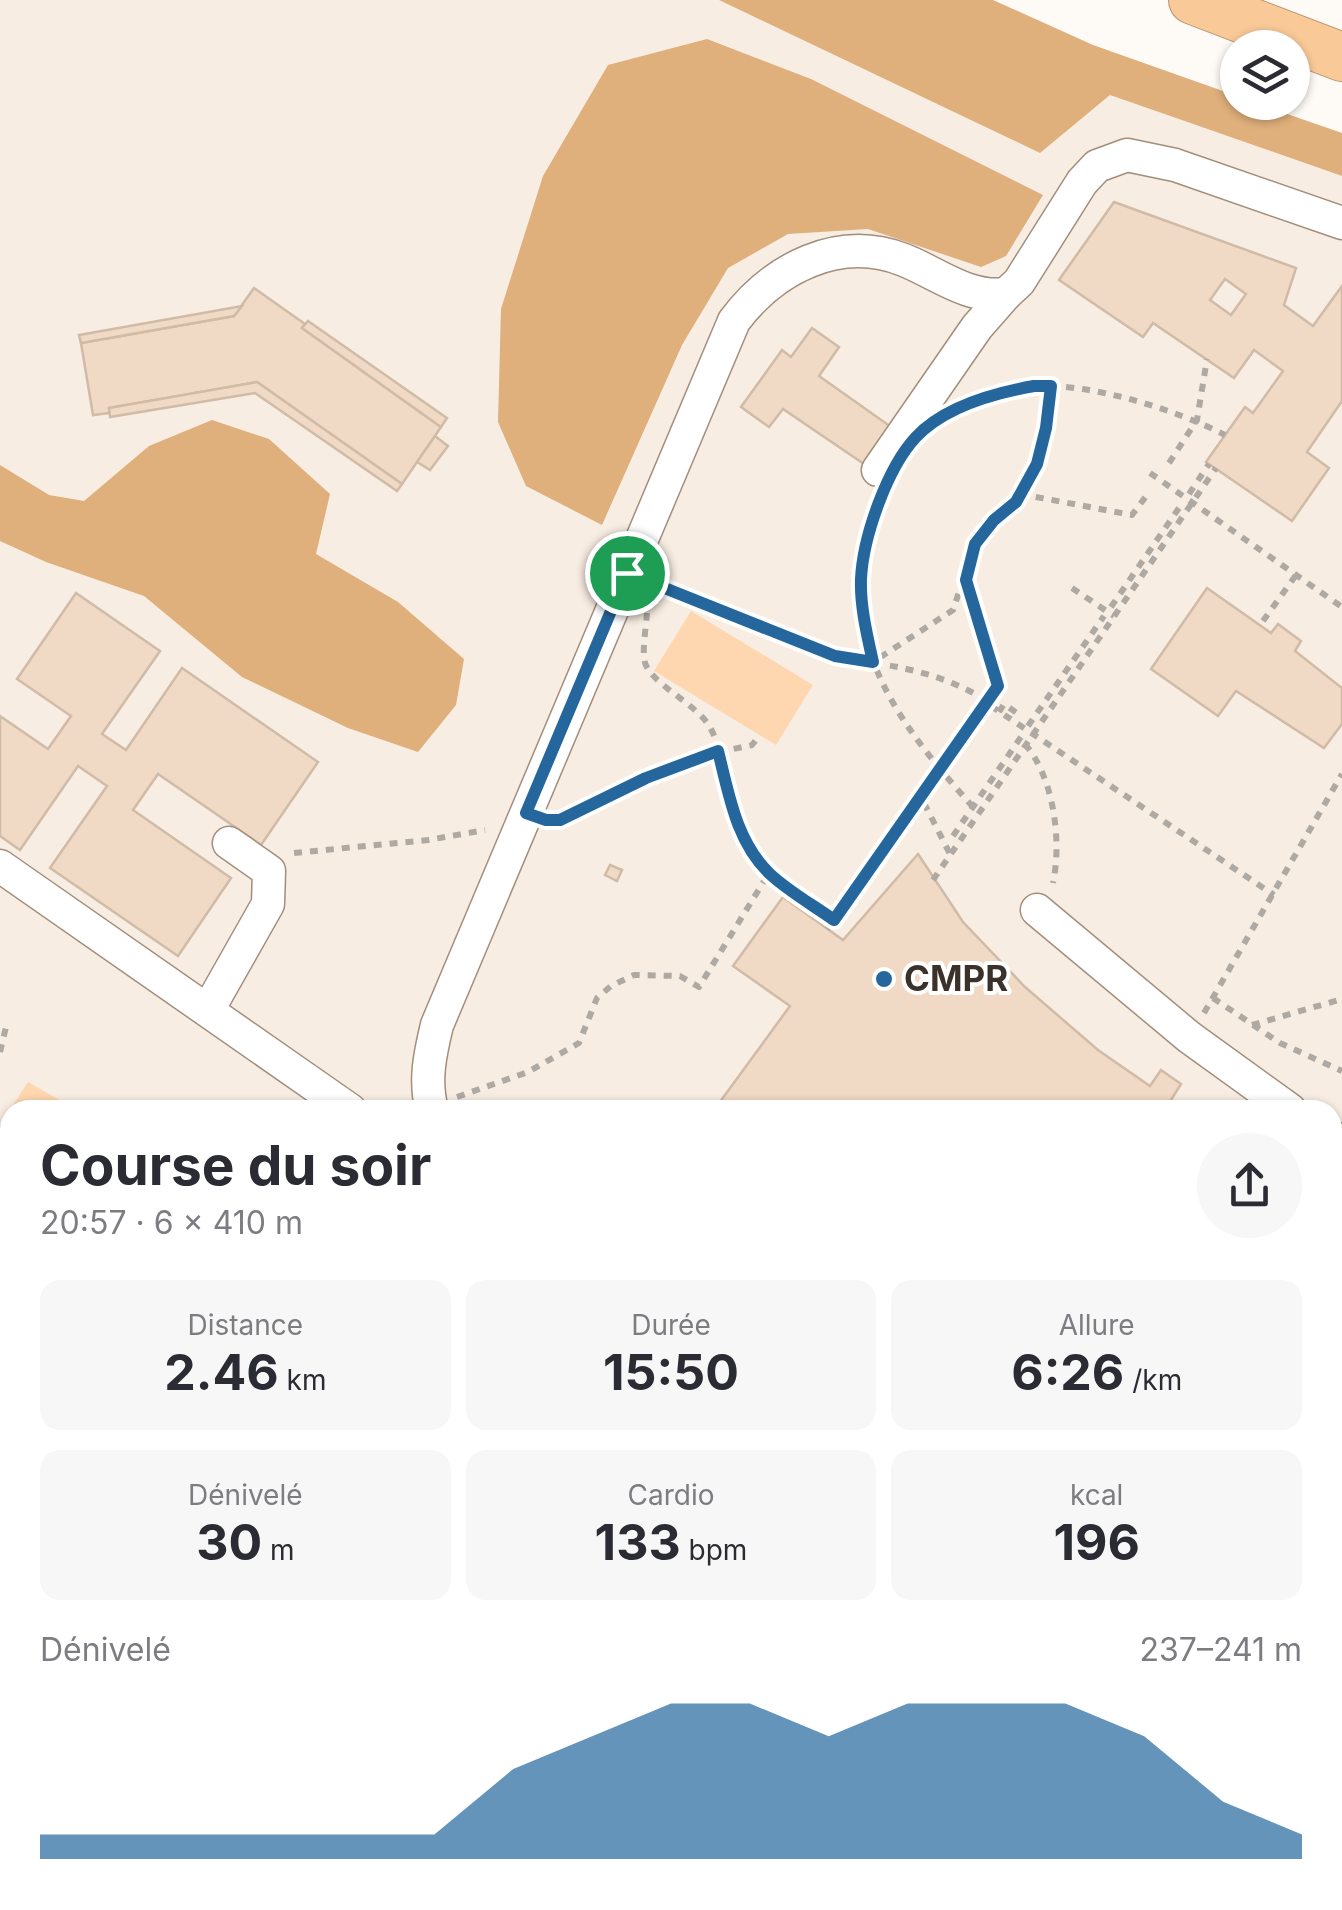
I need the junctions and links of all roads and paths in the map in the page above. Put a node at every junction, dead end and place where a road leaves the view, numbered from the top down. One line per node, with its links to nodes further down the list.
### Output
1 (1193, 0): 2 (highway)
2 (1342, 56)
3 (1342, 223): 4 (street)
4 (1006, 294): 12 (street); 38 (street)
5 (1207, 359): 8 (path)
6 (1051, 386): 7 (path); 8 (path); 13 (path)
7 (945, 415)
8 (1197, 420): 9 (path); 10 (path)
9 (1225, 435)
10 (1169, 464)
11 (1150, 473): 16 (path)
12 (880, 483): 27 (path)
13 (1020, 494): 15 (path); 18 (path)
14 (1189, 494): 16 (path)
15 (1146, 495)
16 (1187, 503): 17 (path); 22 (path); 25 (path)
17 (1296, 575): 23 (path); 26 (path)
18 (966, 580): 27 (path); 28 (path)
19 (1072, 588): 25 (path)
20 (651, 592): 27 (path)
21 (649, 603): 33 (path)
22 (1110, 607)
23 (1342, 607)
24 (1104, 616): 30 (path)
25 (1114, 616): 30 (path)
26 (1263, 621)
27 (873, 662): 28 (path); 34 (path)
28 (989, 703): 29 (path); 34 (path)
29 (999, 712): 30 (path); 30 (path)
30 (1027, 725): 32 (path); 37 (path); 46 (path)
31 (760, 735): 33 (path)
32 (1026, 744): 41 (path); 47 (path)
33 (718, 751): 38 (path); 44 (path)
34 (939, 769): 37 (path); 48 (path)
35 (1342, 774): 46 (path)
36 (924, 802): 41 (path)
37 (973, 807): 39 (path)
38 (523, 819): 43 (path); 59 (street)
39 (953, 836)
40 (229, 843): 43 (street)
41 (950, 854): 45 (path)
42 (0, 866): 52 (street)
43 (268, 871): 52 (street)
44 (769, 873): 48 (path); 60 (path)
45 (933, 880)
46 (1274, 895): 50 (path)
47 (1037, 910): 55 (street)
48 (834, 920): 49 (path)
49 (828, 929)
50 (1212, 998): 53 (path); 55 (path)
51 (1342, 999): 53 (path)
52 (208, 1010): 58 (street)
53 (1252, 1025): 57 (path)
54 (6, 1027): 56 (path)
55 (1189, 1037): 61 (street)
56 (0, 1052)
57 (1342, 1070)
58 (335, 1100)
59 (430, 1100)
60 (453, 1100)
61 (1276, 1100)

